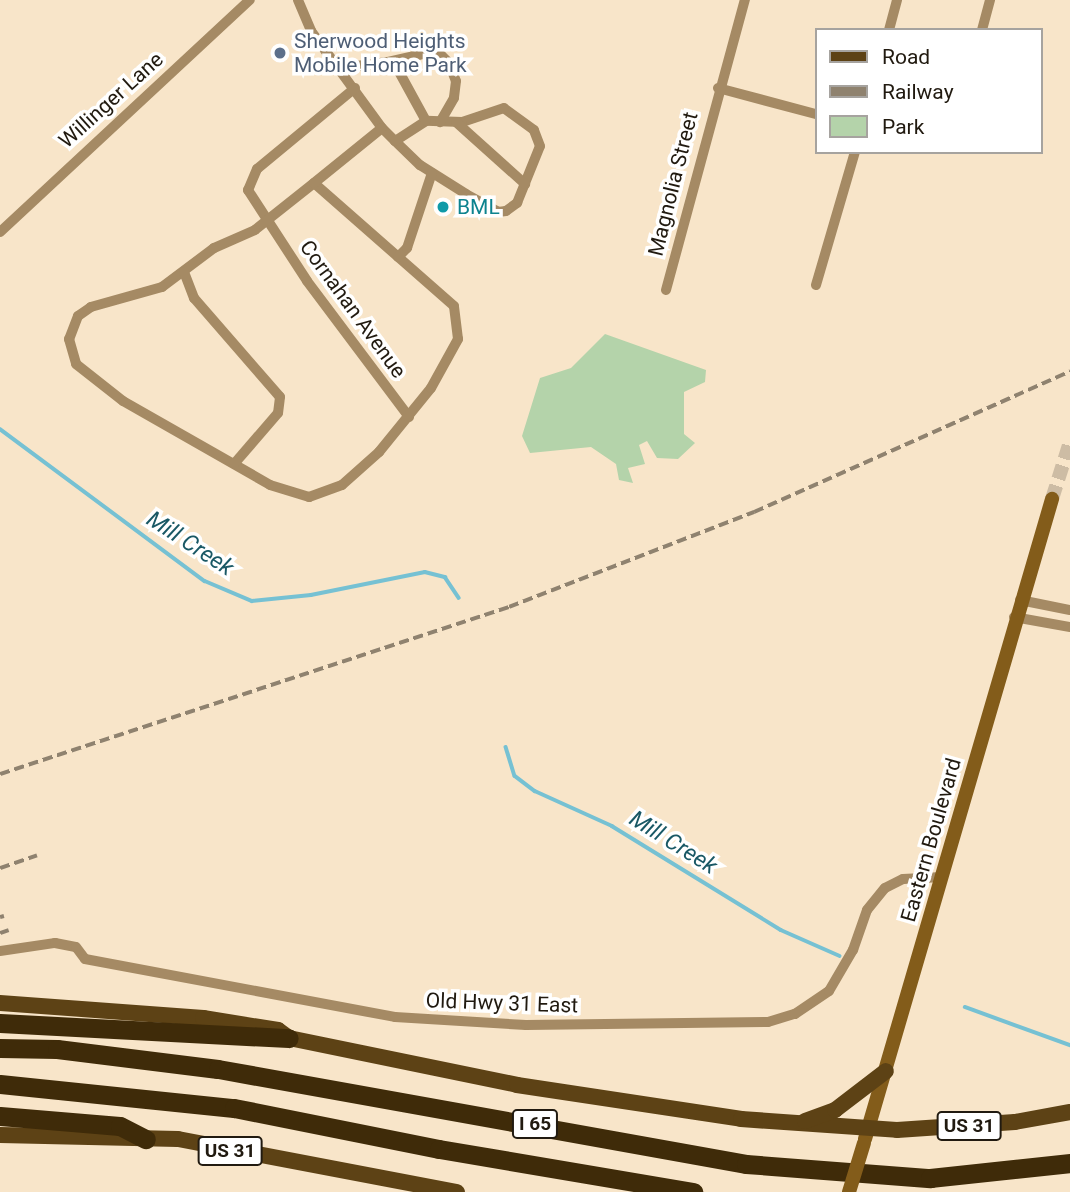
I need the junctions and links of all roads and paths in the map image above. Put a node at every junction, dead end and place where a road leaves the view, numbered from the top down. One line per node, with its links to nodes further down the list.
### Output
1 (250, 0): 23 (street, Willinger Lane)
2 (298, 0): 9 (street)
3 (745, 0): 10 (street, Magnolia Street)
4 (897, 0): 6 (street)
5 (990, 0): 7 (street)
6 (890, 28)
7 (983, 28)
8 (388, 62): 9 (street); 13 (street); 14 (street)
9 (341, 68): 11 (street)
10 (718, 88): 12 (street); 27 (street, Magnolia Street)
11 (355, 89): 16 (street); 22 (street, Cornahan Avenue)
12 (814, 113)
13 (426, 121): 14 (street); 17 (street)
14 (440, 122): 15 (street)
15 (456, 122): 21 (street); 21 (street)
16 (382, 128): 17 (street); 20 (street, Cornahan Avenue)
17 (395, 141): 19 (street)
18 (854, 154): 26 (street)
19 (432, 173): 21 (street); 24 (street)
20 (314, 183): 22 (street, Cornahan Avenue); 24 (street, Cornahan Avenue)
21 (524, 184)
22 (268, 222): 25 (street, Cornahan Avenue); 28 (street, Cornahan Avenue)
23 (0, 232)
24 (398, 257): 28 (street, Cornahan Avenue)
25 (184, 272): 29 (street); 29 (street, Cornahan Avenue)
26 (816, 285)
27 (666, 290)
28 (408, 417): 29 (street, Cornahan Avenue)
29 (234, 464)
30 (1052, 499): 31 (main road, Eastern Boulevard)
31 (1020, 600): 32 (street); 33 (main road, Eastern Boulevard)
32 (1070, 610)
33 (1014, 617): 34 (street); 35 (main road, Eastern Boulevard)
34 (1070, 627)
35 (942, 877): 36 (street, Old Hwy 31 East); 41 (main road, Eastern Boulevard)
36 (0, 951)
37 (0, 1003): 39 (main road, US 31)
38 (0, 1023): 39 (highway)
39 (289, 1038): 45 (main road, US 31)
40 (0, 1048): 49 (highway, I 65)
41 (886, 1071): 45 (main road); 47 (main road, Eastern Boulevard)
42 (0, 1084): 51 (highway, I 65)
43 (1070, 1112): 47 (main road, US 31)
44 (0, 1116): 48 (highway)
45 (798, 1124): 47 (main road, US 31)
46 (0, 1135): 48 (main road, US 31)
47 (865, 1136): 52 (main road, Eastern Boulevard, bridge)
48 (146, 1139): 50 (main road, US 31)
49 (1070, 1163)
50 (457, 1192)
51 (693, 1192)
52 (849, 1192)

